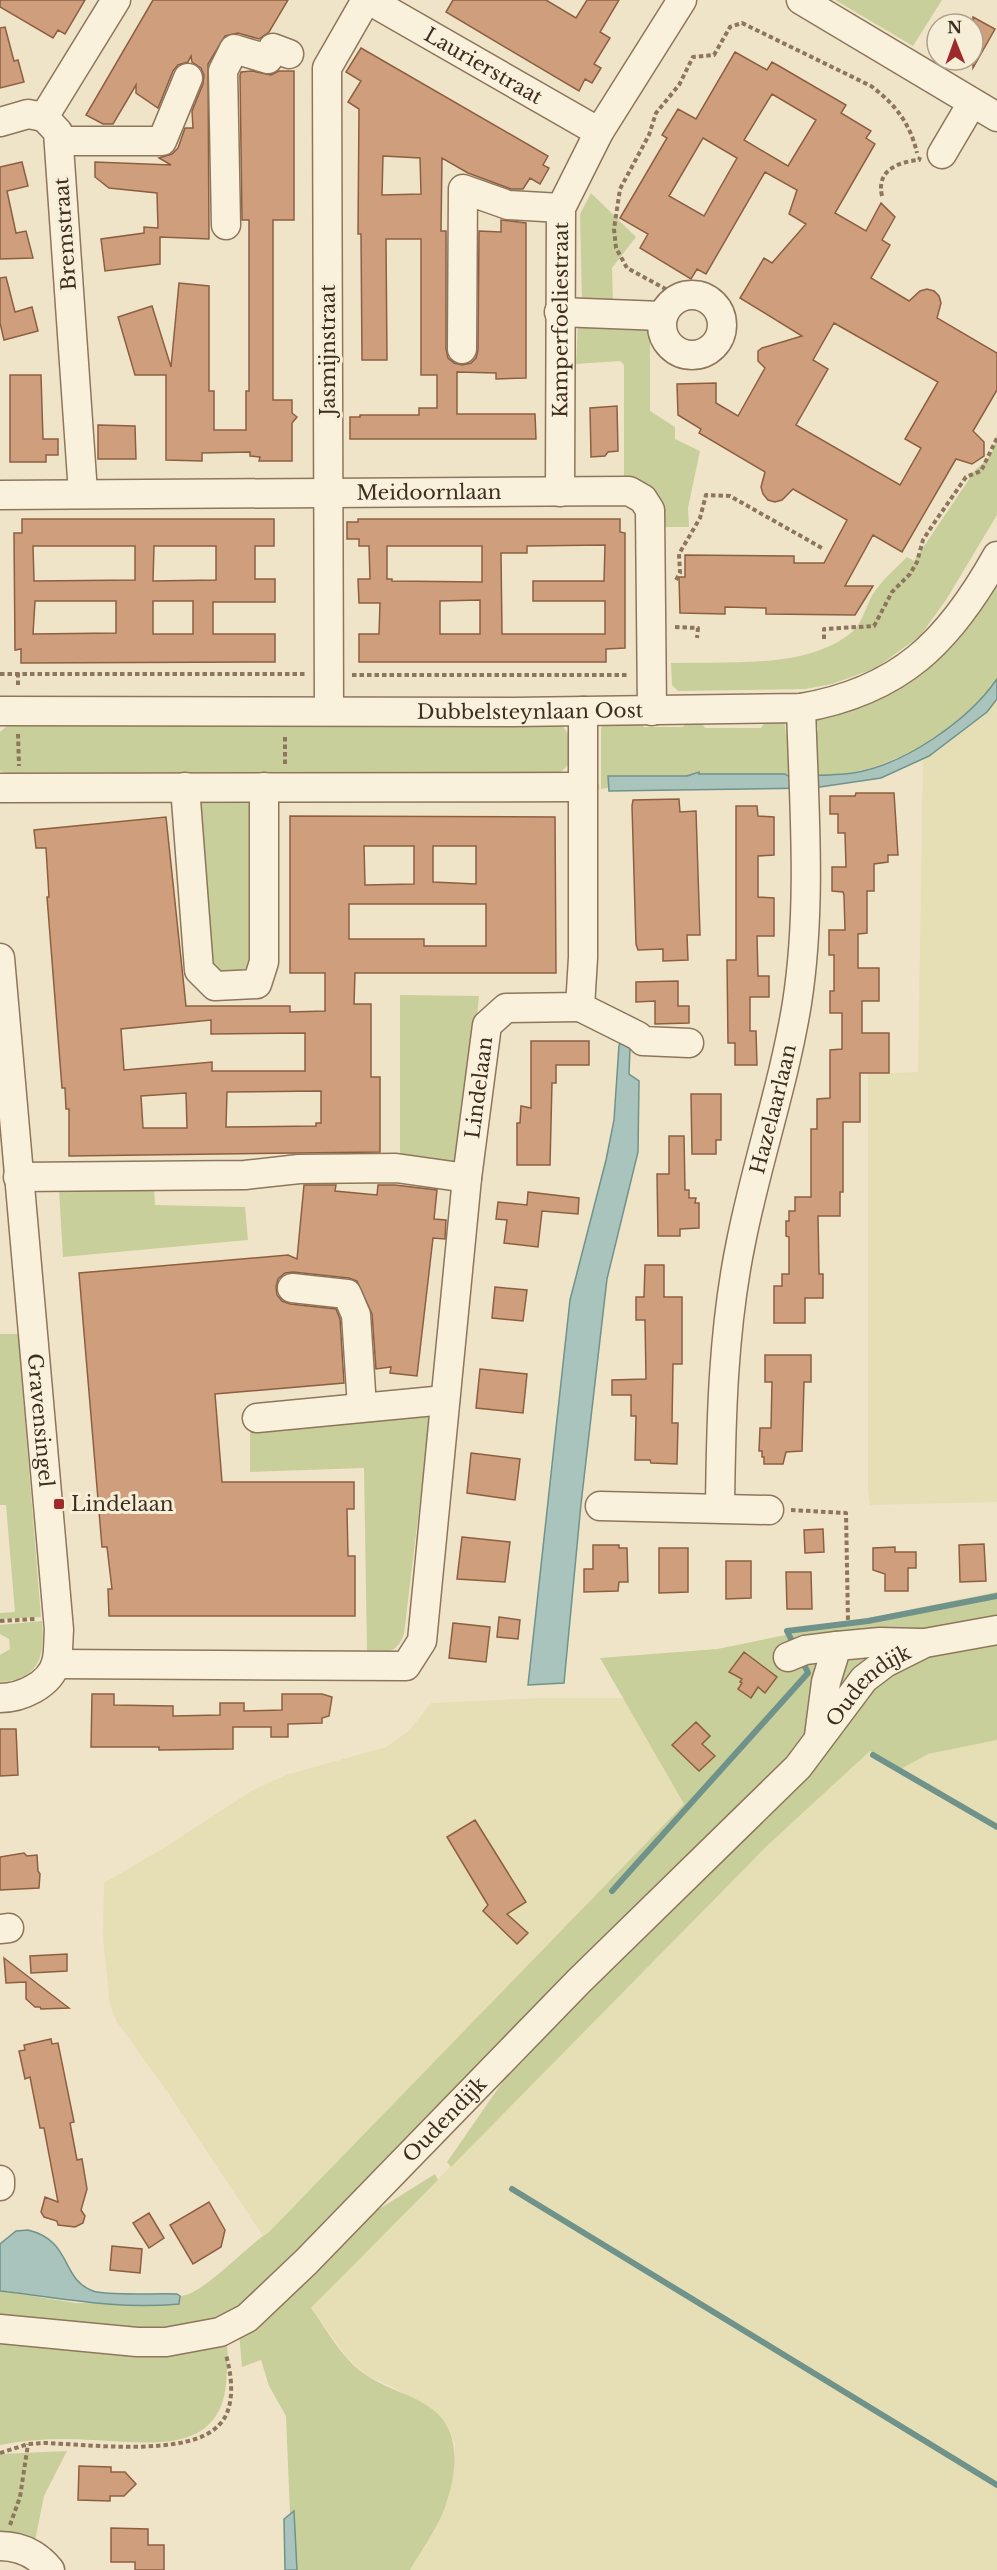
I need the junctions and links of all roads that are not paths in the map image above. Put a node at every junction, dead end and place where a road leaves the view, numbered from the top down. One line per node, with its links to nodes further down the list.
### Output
1 (116, 0): 8 (street)
2 (367, 0): 11 (street, Laurierstraat); 21 (street, Jasmijnstraat)
3 (682, 0): 11 (street, Kamperfoeliestraat)
4 (801, 0): 7 (street)
5 (289, 54): 15 (street)
6 (188, 78): 12 (street)
7 (972, 103): 9 (street); 13 (street)
8 (44, 117): 10 (street); 12 (street, Bremstraat)
9 (997, 117)
10 (0, 122)
11 (599, 132): 14 (street, Kamperfoeliestraat)
12 (59, 141): 20 (street, Bremstraat)
13 (930, 157)
14 (561, 208): 17 (street, Kamperfoeliestraat); 18 (street)
15 (226, 225)
16 (671, 306): 17 (street)
17 (559, 312): 19 (street, Kamperfoeliestraat)
18 (462, 349)
19 (560, 492): 21 (street, Meidoornlaan); 28 (street, Meidoornlaan)
20 (83, 493): 21 (street, Meidoornlaan); 22 (street, Meidoornlaan)
21 (328, 494): 26 (street, Jasmijnstraat)
22 (0, 495)
23 (997, 556): 24 (street, Dubbelsteynlaan Oost)
24 (801, 708): 28 (street, Dubbelsteynlaan Oost); 43 (street, Hazelaarlaan)
25 (0, 711): 26 (street, Dubbelsteynlaan Oost)
26 (329, 711): 27 (street, Dubbelsteynlaan Oost)
27 (583, 711): 28 (street, Dubbelsteynlaan Oost); 30 (street)
28 (652, 711)
29 (185, 787): 31 (street); 32 (street); 32 (street)
30 (583, 787): 32 (street); 34 (street)
31 (0, 788)
32 (274, 788)
33 (0, 958): 36 (street, Gravensingel)
34 (580, 1007): 35 (street); 37 (street, Lindelaan)
35 (689, 1043)
36 (18, 1177): 37 (street); 49 (street, Gravensingel)
37 (467, 1178): 39 (street, Lindelaan)
38 (292, 1288): 40 (street)
39 (445, 1400): 40 (street); 49 (street, Lindelaan)
40 (362, 1407): 41 (street)
41 (256, 1418)
42 (600, 1506): 43 (street)
43 (720, 1508): 44 (street)
44 (769, 1510)
45 (997, 1630): 46 (street, Oudendijk)
46 (925, 1643): 47 (street, Oudendijk); 51 (street, Oudendijk)
47 (837, 1646): 48 (street); 51 (street, Oudendijk)
48 (797, 1654)
49 (56, 1664): 50 (street)
50 (0, 1698)
51 (819, 1739): 54 (street, Oudendijk)
52 (0, 2180): 53 (street)
53 (0, 2186)
54 (0, 2329)
55 (4, 2546): 56 (street)
56 (50, 2570)

